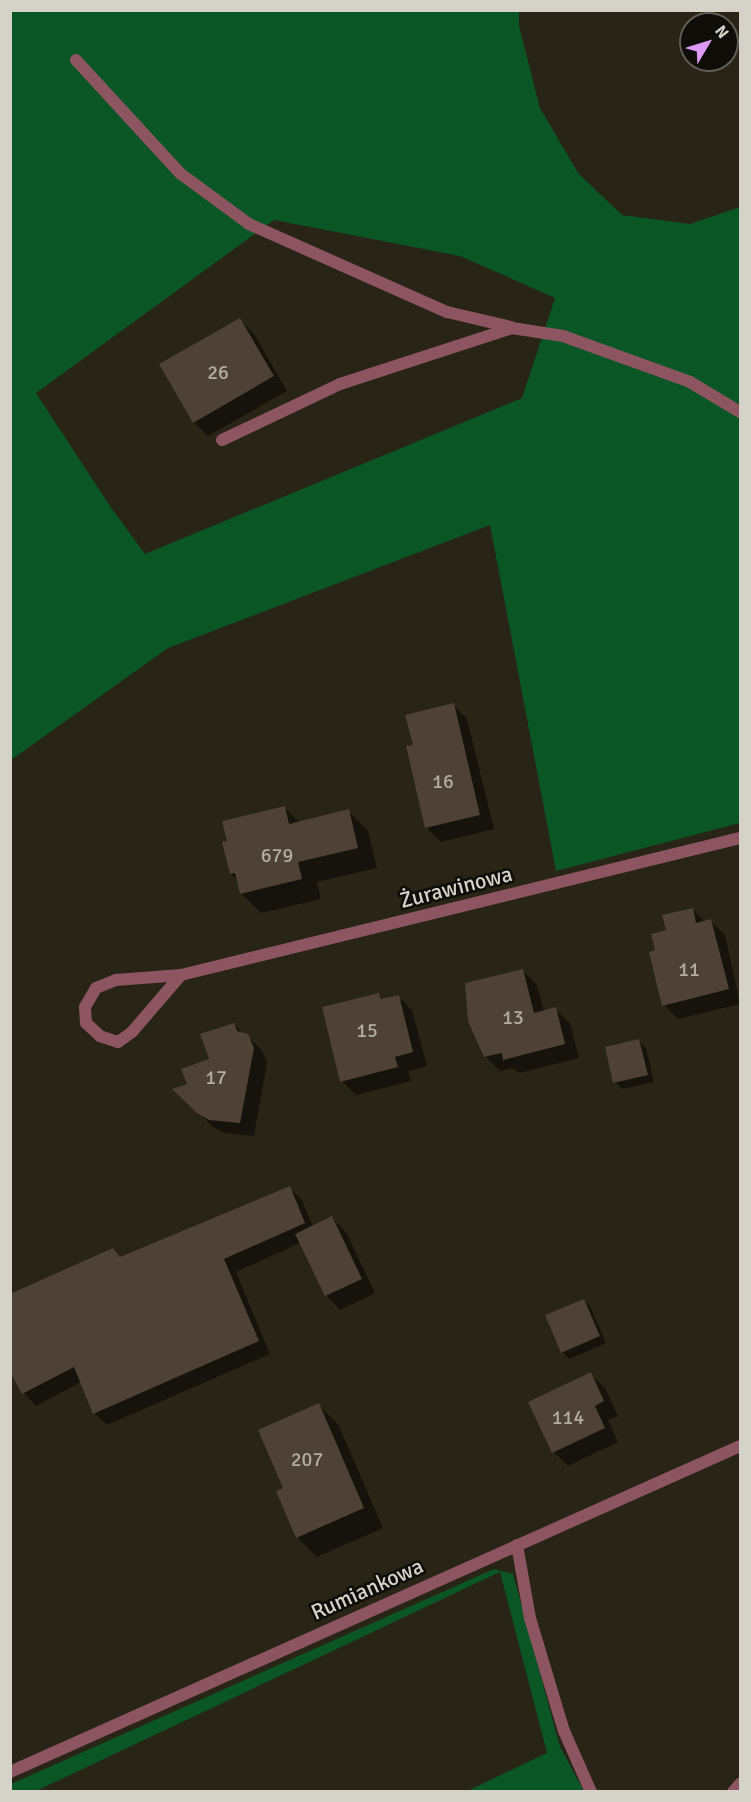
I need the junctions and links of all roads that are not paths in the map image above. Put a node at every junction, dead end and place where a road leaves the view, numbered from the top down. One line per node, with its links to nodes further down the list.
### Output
1 (76, 60): 2 (street)
2 (512, 327): 3 (street); 4 (street)
3 (741, 412)
4 (222, 440)
5 (741, 838): 6 (street, Żurawinowa)
6 (181, 975): 6 (street, Żurawinowa)
7 (741, 1446): 8 (street, Rumiankowa)
8 (517, 1545): 9 (street, Rumiankowa); 11 (street)
9 (10, 1772)
10 (741, 1784): 12 (street)
11 (591, 1791)
12 (733, 1791)

